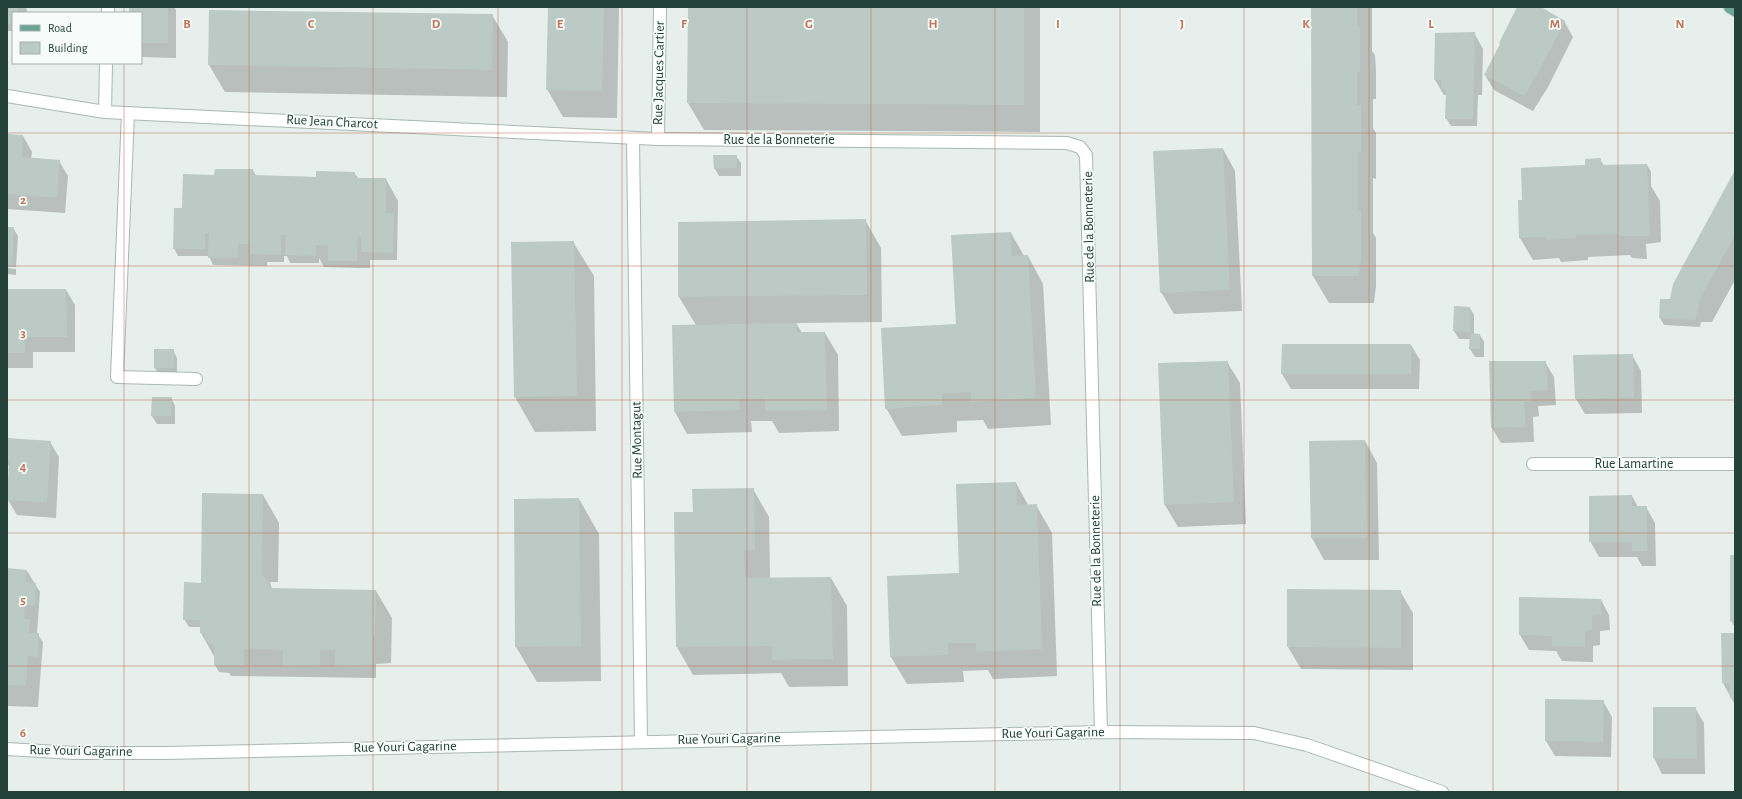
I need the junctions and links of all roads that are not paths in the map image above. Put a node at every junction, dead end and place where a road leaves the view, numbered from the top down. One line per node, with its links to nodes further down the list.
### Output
1 (660, 7): 9 (street, Rue Jacques Cartier)
2 (1730, 7): 3 (main road)
3 (1735, 10)
4 (106, 64): 6 (street)
5 (7, 96): 6 (street, Rue Jean Charcot)
6 (105, 112): 7 (street, Rue Jean Charcot)
7 (128, 113): 8 (street, Rue Jean Charcot); 10 (street)
8 (633, 139): 9 (street, Rue Jean Charcot); 14 (street, Rue Montagut)
9 (658, 139): 13 (street, Rue de la Bonneterie)
10 (196, 379)
11 (1533, 464): 12 (street, Rue Lamartine)
12 (1735, 464)
13 (1101, 732): 14 (street, Rue Youri Gagarine); 16 (street, Rue Youri Gagarine)
14 (641, 741): 15 (street, Rue Youri Gagarine)
15 (7, 749)
16 (1442, 792)

